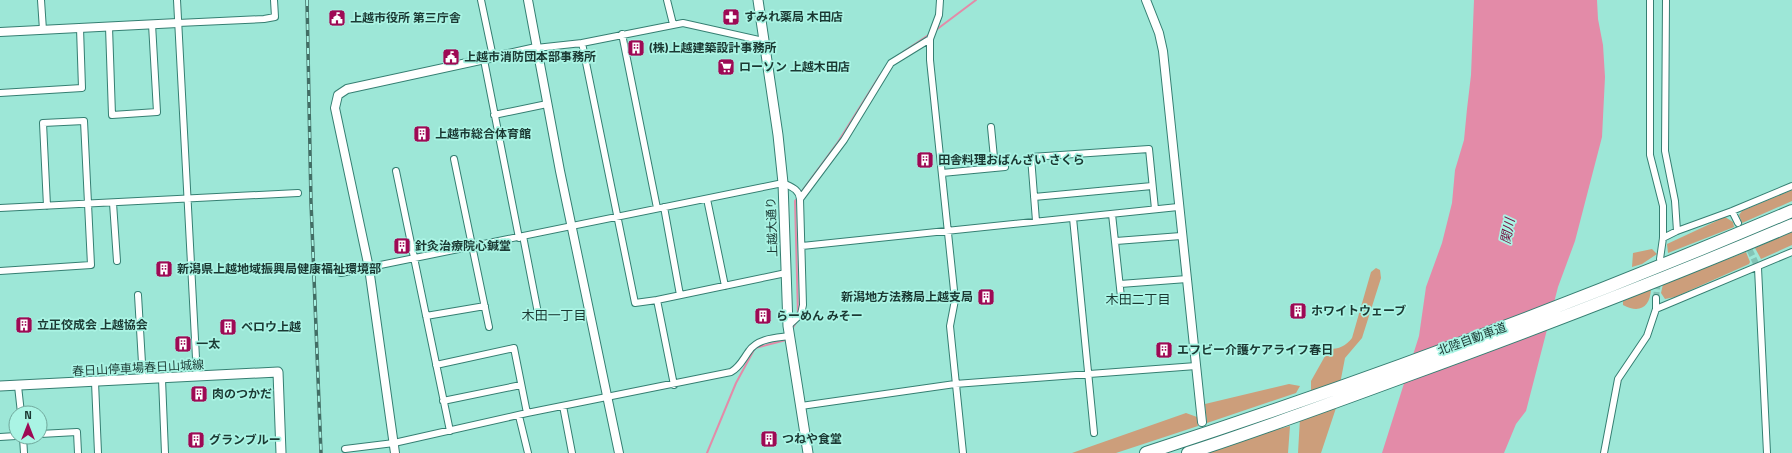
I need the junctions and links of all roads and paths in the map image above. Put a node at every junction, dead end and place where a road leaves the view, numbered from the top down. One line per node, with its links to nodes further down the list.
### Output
1 (41, 0): 17 (street)
2 (177, 0): 12 (street)
3 (274, 0): 12 (street)
4 (482, 0): 24 (street)
5 (528, 0): 23 (street)
6 (667, 0): 14 (street)
7 (758, 0): 21 (main road, 上越大通り)
8 (940, 0): 20 (street)
9 (1146, 0): 47 (street)
10 (1650, 0): 64 (street)
11 (1666, 0): 61 (street)
12 (178, 23): 13 (street); 41 (street)
13 (152, 24): 15 (street); 15 (street)
14 (673, 24): 19 (street); 21 (street)
15 (109, 27): 16 (street)
16 (80, 28): 17 (street); 26 (street)
17 (43, 30): 18 (street)
18 (0, 32)
19 (622, 34): 22 (street); 49 (street)
20 (930, 39): 34 (street); 42 (street)
21 (764, 41): 35 (main road, 上越大通り)
22 (582, 42): 23 (street); 54 (street)
23 (536, 48): 24 (street); 27 (street)
24 (493, 57): 25 (street)
25 (484, 60): 28 (street); 72 (street)
26 (0, 93)
27 (547, 104): 28 (street); 59 (street)
28 (494, 115): 63 (street)
29 (991, 127): 32 (street)
30 (454, 159): 67 (street)
31 (1005, 167): 32 (street)
32 (995, 168): 34 (street)
33 (396, 171): 70 (street)
34 (942, 173): 60 (street)
35 (783, 183): 40 (street); 42 (street); 76 (main road, 上越大通り)
36 (1152, 186): 39 (street); 39 (street); 50 (street)
37 (1792, 186): 52 (street)
38 (298, 193): 41 (street)
39 (1034, 197): 56 (street)
40 (708, 198): 46 (street); 79 (street)
41 (187, 199): 43 (street); 95 (street)
42 (800, 199): 66 (street)
43 (113, 202): 44 (street); 71 (street)
44 (88, 204): 45 (street); 45 (street); 74 (street)
45 (47, 206): 48 (street)
46 (664, 207): 49 (street); 81 (street)
47 (1178, 207): 50 (street); 62 (street)
48 (0, 208)
49 (657, 208): 54 (street)
50 (1155, 209): 53 (street)
51 (1792, 211): 127 (highway, 北陸自動車道)
52 (1732, 212): 57 (street); 61 (street)
53 (1112, 214): 55 (street); 65 (street)
54 (618, 217): 59 (street); 84 (street)
55 (1073, 218): 56 (street); 94 (street)
56 (1036, 222): 60 (street)
57 (1738, 224)
58 (1792, 225): 128 (highway, 北陸自動車道)
59 (571, 226): 63 (street); 104 (street)
60 (949, 231): 66 (street); 99 (street)
61 (1677, 231): 64 (street)
62 (1181, 236): 65 (street); 77 (street)
63 (521, 237): 67 (street); 87 (street)
64 (1664, 238): 69 (street)
65 (1116, 241): 78 (street)
66 (802, 246): 89 (street)
67 (473, 247): 70 (street); 85 (street)
68 (1792, 252): 73 (street)
69 (1660, 258)
70 (414, 259): 72 (street); 88 (street)
71 (117, 261)
72 (369, 268): 75 (street); 115 (street)
73 (1758, 268): 86 (street); 130 (street)
74 (0, 271)
75 (341, 273)
76 (786, 273): 79 (street); 89 (main road, 上越大通り)
77 (1187, 279): 78 (street); 93 (street)
78 (1120, 284): 82 (street)
79 (725, 286): 81 (street)
80 (138, 295): 97 (street)
81 (680, 295): 84 (street)
82 (1121, 297)
83 (1656, 298): 86 (street)
84 (656, 300): 101 (street)
85 (484, 306): 88 (street); 90 (street)
86 (1656, 309): 129 (street)
87 (538, 314)
88 (426, 316): 92 (street)
89 (788, 326): 91 (main road, 上越大通り)
90 (489, 327)
91 (790, 336): 101 (street); 108 (main road, 上越大通り)
92 (436, 365): 100 (street); 105 (street)
93 (1196, 366): 94 (street); 111 (street)
94 (1089, 375): 99 (street); 113 (street)
95 (197, 377): 96 (main road, 春日山停車場春日山城線); 120 (main road, 春日山停車場春日山城線)
96 (162, 379): 97 (main road, 春日山停車場春日山城線); 119 (street)
97 (143, 380): 98 (main road, 春日山停車場春日山城線)
98 (95, 382): 103 (main road, 春日山停車場春日山城線); 118 (street)
99 (955, 384): 108 (street); 126 (street)
100 (521, 385): 105 (street); 109 (street)
101 (674, 385): 104 (street)
102 (0, 386): 103 (main road, 春日山停車場春日山城線)
103 (18, 386): 106 (street)
104 (607, 399): 107 (street); 124 (street)
105 (443, 401): 112 (street)
106 (20, 405)
107 (563, 406): 109 (street); 123 (street)
108 (801, 406): 125 (main road, 上越大通り)
109 (527, 413): 110 (street)
110 (519, 416): 112 (street); 122 (street)
111 (1202, 422)
112 (450, 431): 115 (street)
113 (1094, 433)
114 (48, 434): 117 (street)
115 (394, 443): 116 (street); 121 (street)
116 (345, 449)
117 (78, 453)
118 (98, 453)
119 (165, 453)
120 (281, 453)
121 (395, 453)
122 (528, 453)
123 (572, 453)
124 (619, 453)
125 (808, 453)
126 (963, 453)
127 (1146, 453)
128 (1188, 453)
129 (1604, 453)
130 (1767, 453)

